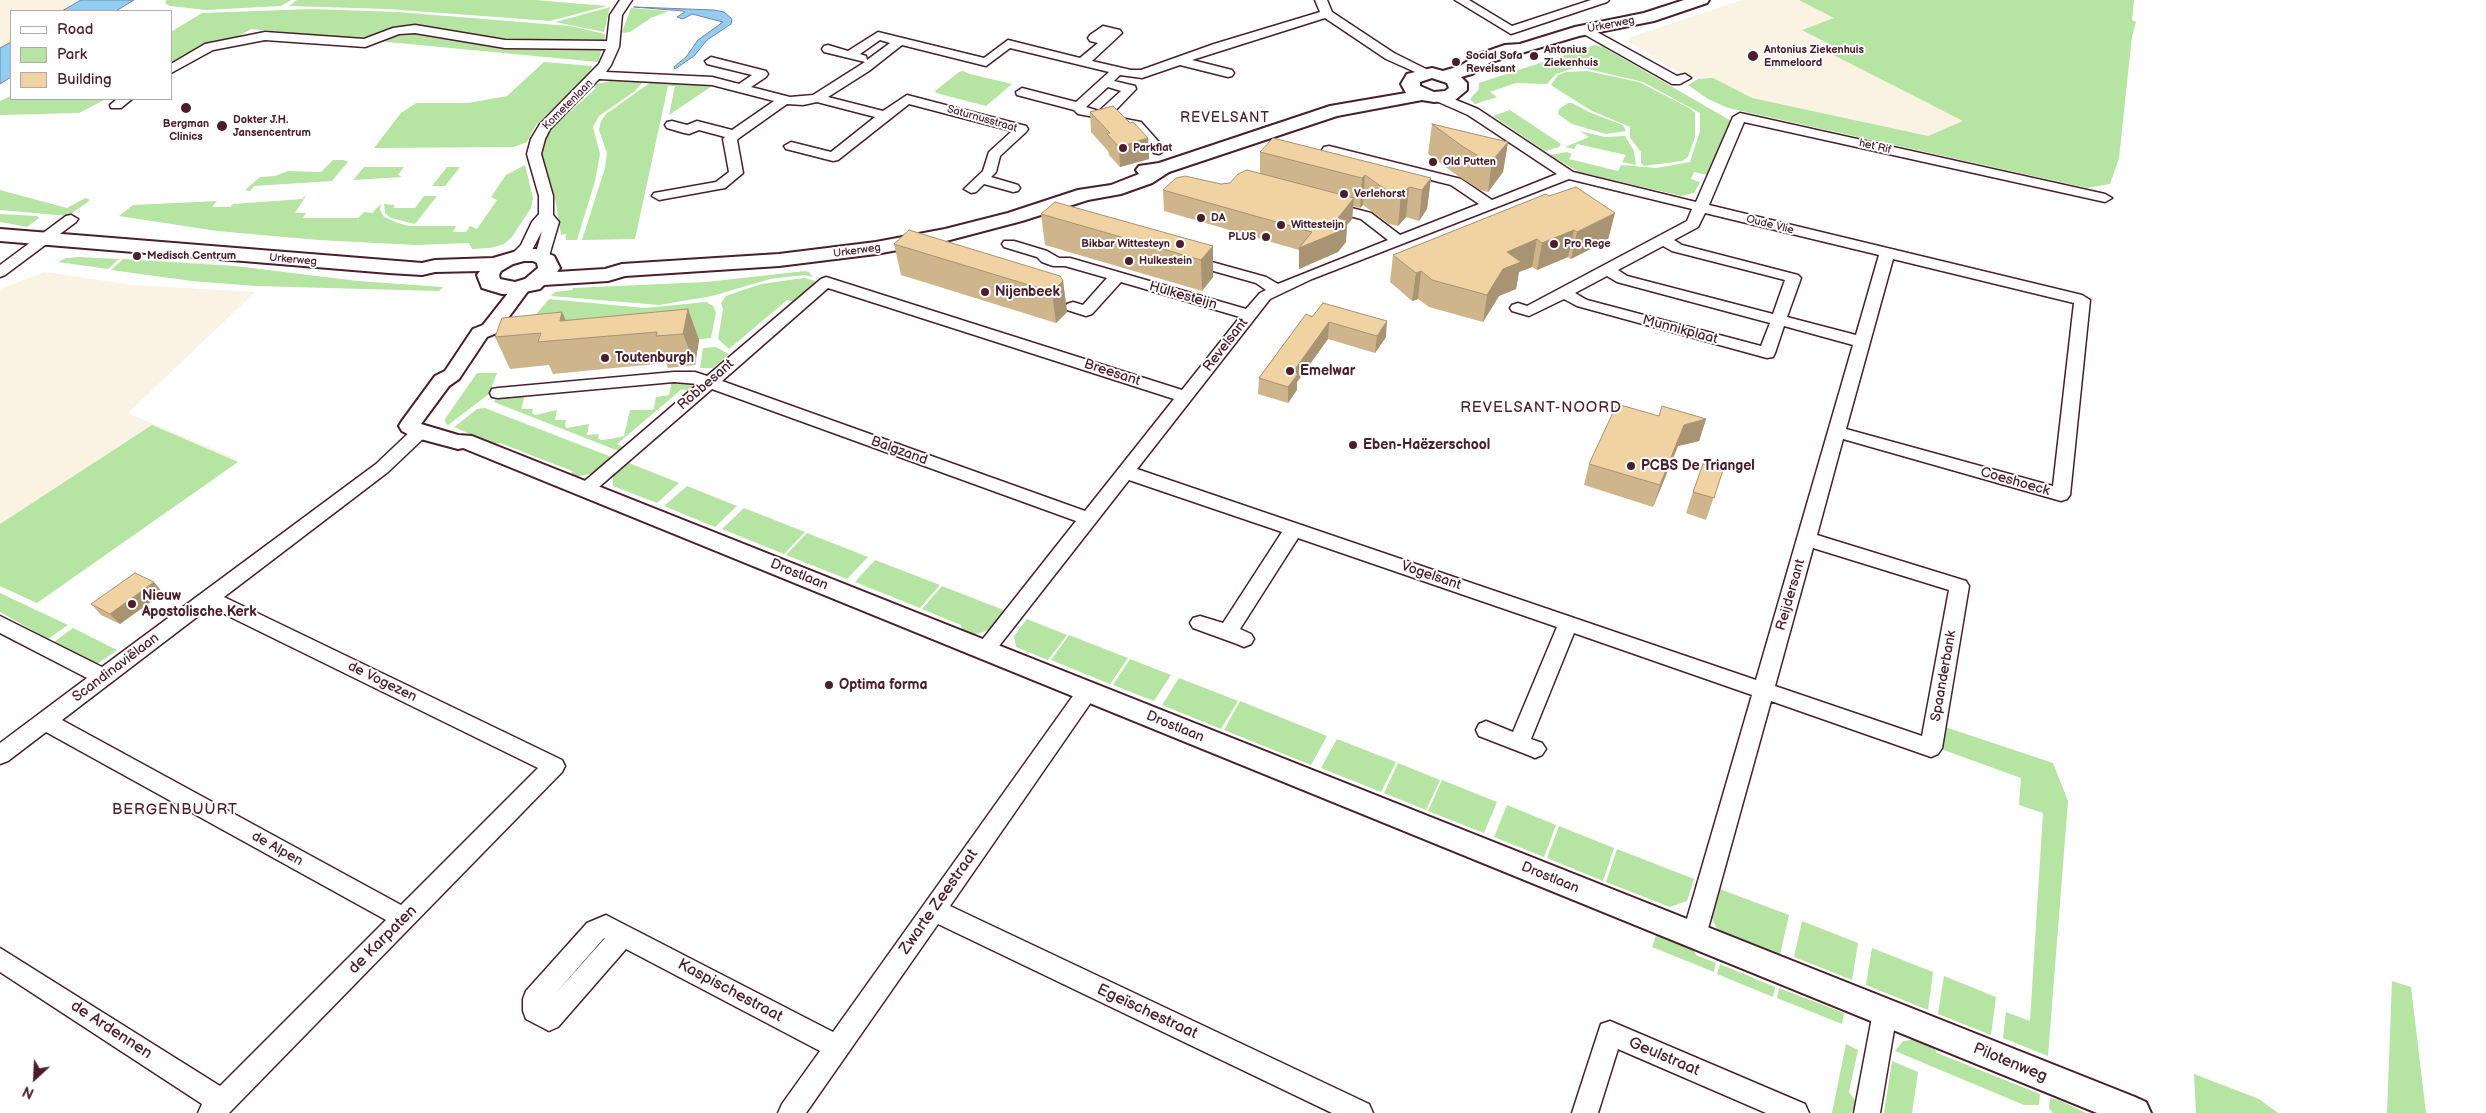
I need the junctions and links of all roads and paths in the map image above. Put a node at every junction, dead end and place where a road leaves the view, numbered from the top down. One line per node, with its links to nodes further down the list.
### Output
1 (626, 0): 10 (street, Kometenlaan)
2 (1321, 0): 6 (street)
3 (1461, 0): 4 (street)
4 (1602, 0)
5 (1701, 0): 7 (main road, Urkerweg)
6 (1327, 14): 12 (street); 14 (street)
7 (1586, 30): 24 (street); 26 (main road, Urkerweg)
8 (900, 41): 13 (street); 17 (street); 18 (street)
9 (1106, 41): 18 (street)
10 (613, 45): 20 (street); 23 (street, Kometenlaan)
11 (828, 49): 13 (street)
12 (1203, 53): 16 (street); 19 (street)
13 (851, 55): 17 (street)
14 (1390, 56): 26 (street)
15 (711, 61): 27 (street)
16 (1180, 61): 19 (street); 21 (street)
17 (873, 62): 29 (street)
18 (1083, 62): 21 (street)
19 (1199, 66): 22 (street)
20 (172, 68)
21 (1119, 70): 25 (street)
22 (1228, 73)
23 (597, 75): 27 (street); 49 (street, Kometenlaan)
24 (1685, 78)
25 (1105, 83): 31 (street); 34 (street)
26 (1434, 85): 32 (street, Oude Vlie); 39 (main road, Urkerweg)
27 (742, 88): 30 (street)
28 (1022, 92): 31 (street)
29 (817, 98): 30 (street); 33 (street)
30 (784, 100): 36 (street)
31 (1079, 107): 34 (street)
32 (1474, 112): 40 (street, Oude Vlie)
33 (885, 116): 37 (street, Saturnusstraat); 41 (street, Saturnusstraat)
34 (1102, 116): 39 (street)
35 (672, 125): 36 (street)
36 (734, 136): 44 (street)
37 (792, 146)
38 (1329, 150): 47 (street)
39 (1161, 159): 62 (main road, Urkerweg)
40 (1568, 175): 47 (street, Revelsant); 48 (street, Oude Vlie)
41 (982, 179): 42 (street); 43 (street, Saturnusstraat)
42 (1013, 188)
43 (970, 189)
44 (659, 196)
45 (2105, 198): 48 (street, het Rif)
46 (1313, 202): 55 (street)
47 (1490, 206): 55 (street, Revelsant)
48 (1700, 207): 54 (street); 57 (street, Oude Vlie)
49 (546, 217): 60 (street); 62 (street, Kometenlaan)
50 (72, 219): 53 (street)
51 (0, 227): 53 (main road, Urkerweg)
52 (0, 235): 53 (main road, Urkerweg)
53 (49, 235): 60 (main road, Urkerweg); 61 (street)
54 (1663, 240): 59 (street); 71 (street, Munnikplaat)
55 (1399, 241): 65 (street, Revelsant)
56 (1009, 244): 63 (street, Hulkesteijn)
57 (1887, 253): 67 (street, Oude Vlie); 73 (street, Reijdersant)
58 (1178, 255): 65 (street)
59 (1606, 270): 66 (street); 71 (street)
60 (500, 271): 62 (main road); 62 (main road); 72 (street, Scandinaviëlaan)
61 (0, 272)
62 (538, 272): 72 (street, Scandinaviëlaan)
63 (1117, 277): 68 (street); 70 (street, Hulkesteijn)
64 (826, 282): 74 (street, Robbesant); 76 (street, Breesant)
65 (1276, 289): 70 (street, Revelsant)
66 (1563, 292): 69 (street); 71 (street, Munnikplaat)
67 (2082, 300): 78 (street, Coeshoeck)
68 (1073, 307)
69 (1518, 308)
70 (1249, 315): 76 (street, Revelsant)
71 (1778, 320): 73 (street)
72 (480, 333): 77 (street, Scandinaviëlaan)
73 (1862, 342): 78 (street, Reijdersant)
74 (709, 382): 75 (street); 80 (street, Robbesant); 81 (street, Balgzand)
75 (498, 393)
76 (1185, 397): 79 (street, Revelsant)
77 (419, 427): 80 (street, Drostlaan); 84 (street, Scandinaviëlaan)
78 (1837, 432): 83 (street, Reijdersant)
79 (1126, 472): 81 (street, Revelsant); 82 (street, Vogelsant)
80 (586, 490): 88 (street, Drostlaan)
81 (1089, 519): 88 (street, Revelsant)
82 (1294, 529): 85 (street); 87 (street, Vogelsant)
83 (1807, 539): 90 (street, Reijdersant); 90 (street, Spaanderbank)
84 (209, 598): 89 (street, Scandinaviëlaan); 95 (street, de Vogezen)
85 (1200, 623)
86 (0, 624): 89 (street)
87 (1568, 624): 90 (street, Vogelsant); 93 (street)
88 (985, 650): 91 (street, Drostlaan)
89 (103, 677): 92 (street, Scandinaviëlaan)
90 (1764, 691): 99 (street, Reijdersant)
91 (1087, 692): 96 (street, Zwarte Zeestraat); 99 (street, Drostlaan)
92 (45, 721): 94 (street, Scandinaviëlaan); 97 (street, de Alpen)
93 (1486, 730)
94 (0, 755)
95 (554, 766): 97 (street, de Karpaten)
96 (934, 910): 102 (street, Zwarte Zeestraat); 105 (street, Egeïschestraat)
97 (404, 918): 103 (street, de Karpaten)
98 (623, 935): 102 (street, Kaspischestraat)
99 (1694, 936): 101 (street, Drostlaan)
100 (0, 959): 103 (street, de Ardennen)
101 (1885, 1012): 108 (street); 109 (street, Pilotenweg)
102 (837, 1047): 104 (street, Zwarte Zeestraat)
103 (217, 1107)
104 (791, 1113)
105 (1360, 1113)
106 (1585, 1113): 107 (street, Geulstraat)
107 (1796, 1113)
108 (1867, 1113)
109 (2136, 1113)

